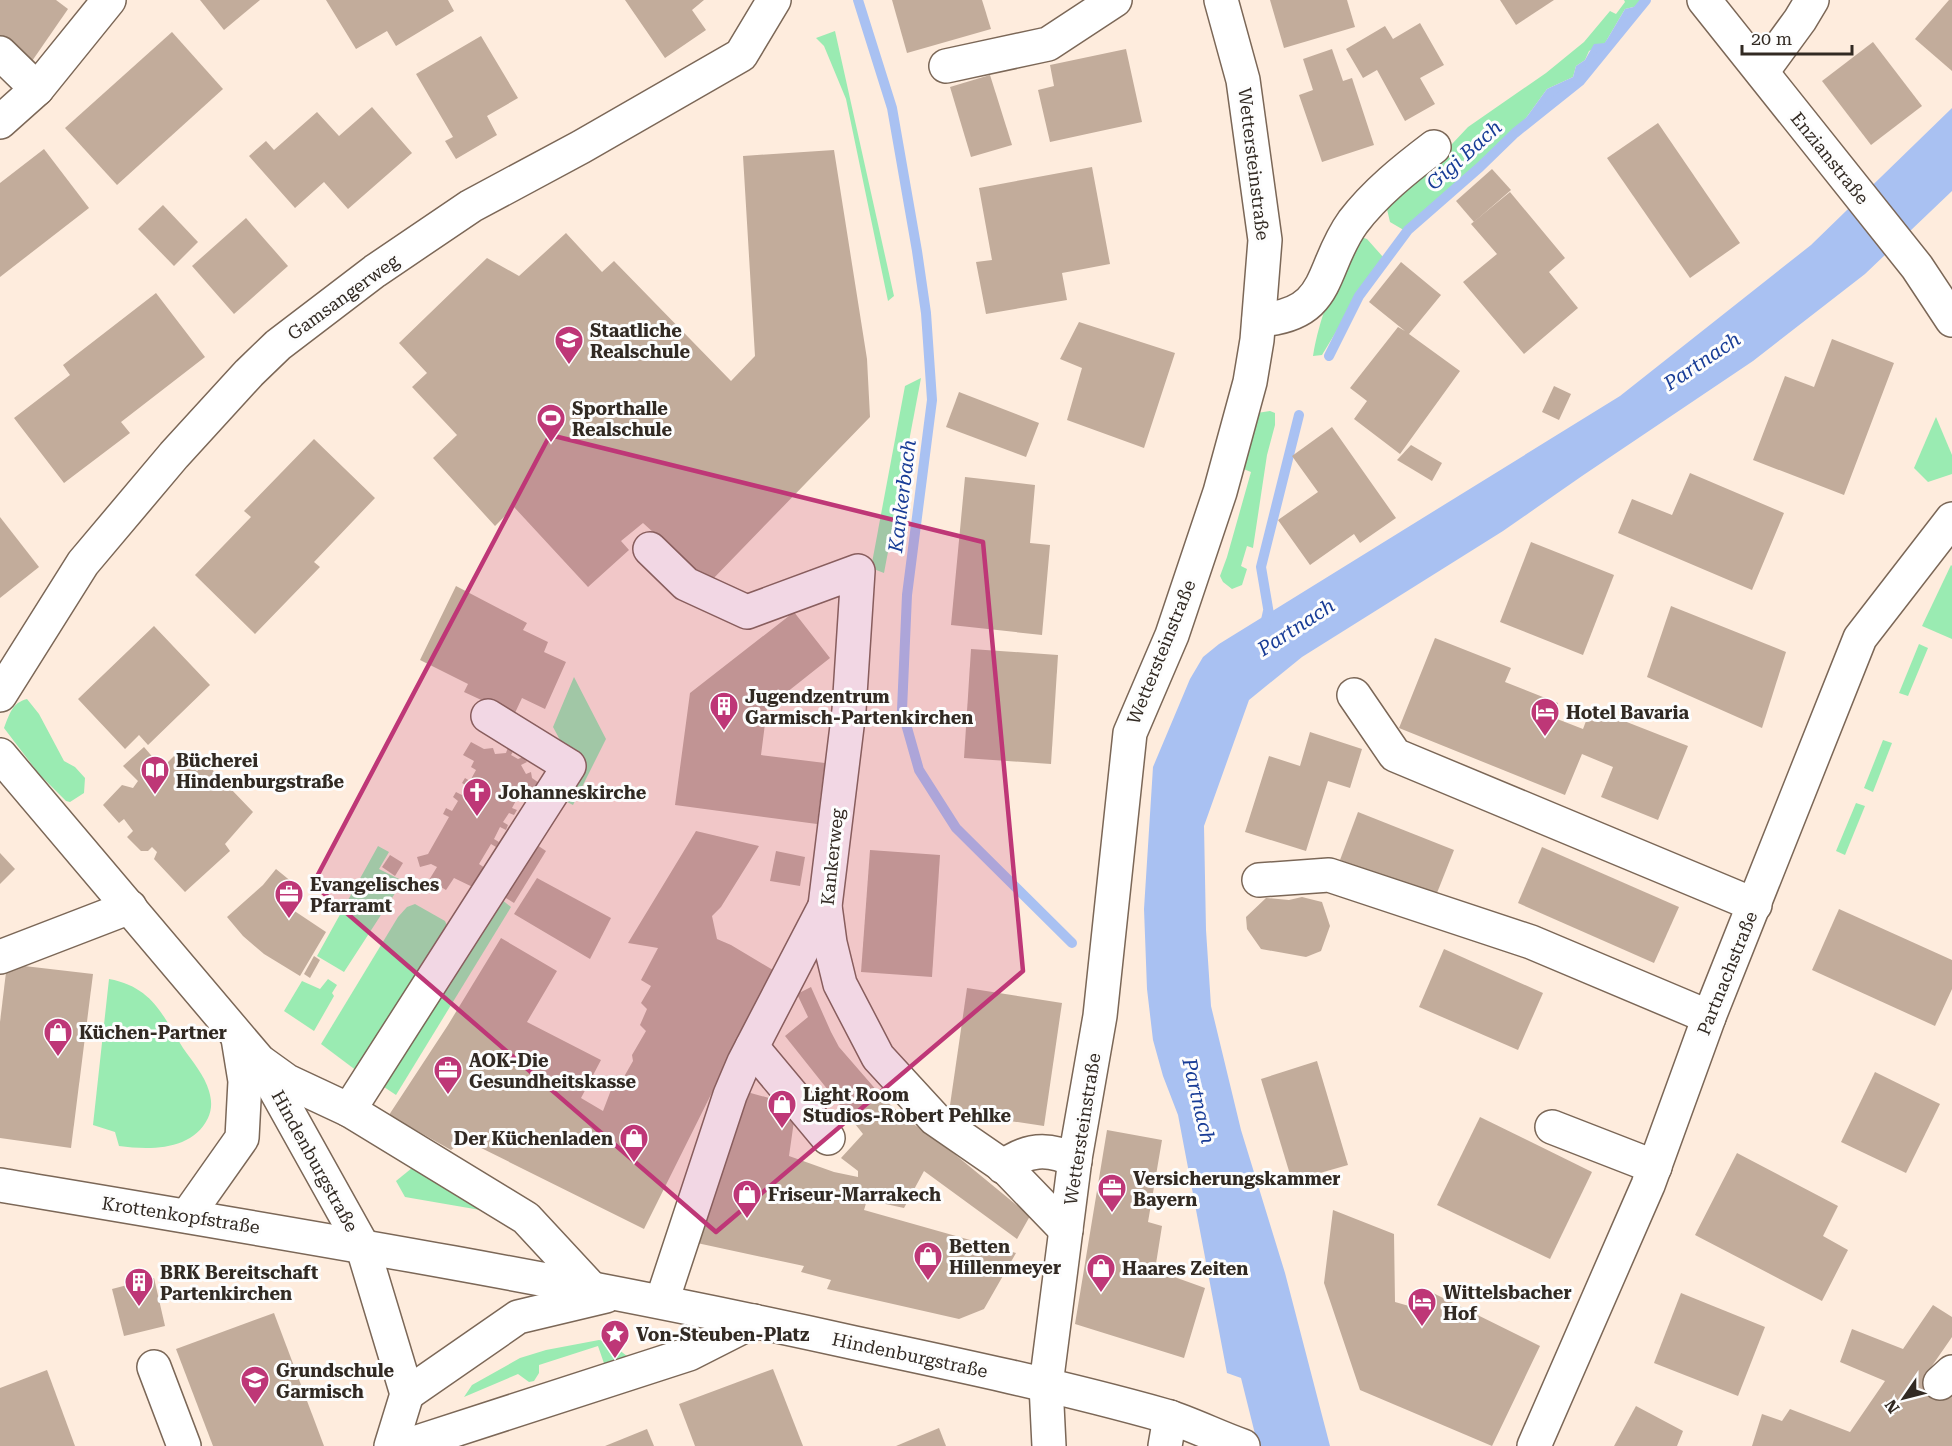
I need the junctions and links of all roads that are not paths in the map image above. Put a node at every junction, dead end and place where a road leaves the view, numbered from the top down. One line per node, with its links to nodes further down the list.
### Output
1 (109, 0): 10 (street)
2 (774, 0): 17 (street, Gamsangerweg)
3 (1116, 0): 8 (street)
4 (1221, 0): 13 (street, Wettersteinstraße)
5 (1704, 0): 9 (street, Enzianstraße)
6 (1812, 0): 9 (street)
7 (0, 54): 10 (street)
8 (946, 66)
9 (1762, 72): 14 (street, Enzianstraße)
10 (37, 89): 11 (street)
11 (0, 122)
12 (1434, 147): 13 (street)
13 (1259, 320): 33 (street, Wettersteinstraße)
14 (1952, 320)
15 (1952, 519): 23 (street, Partnachstraße)
16 (650, 549): 22 (street, Kankerweg)
17 (0, 695)
18 (1354, 695): 23 (street)
19 (488, 716): 30 (street)
20 (0, 755): 24 (street, Hindenburgstraße)
21 (1259, 880): 26 (street)
22 (825, 906): 28 (street); 34 (street, Kankerweg)
23 (1755, 906): 26 (street, Partnachstraße)
24 (130, 908): 25 (street); 27 (street, Hindenburgstraße)
25 (0, 957)
26 (1709, 1017): 35 (street, Partnachstraße)
27 (237, 1033): 29 (street, Hindenburgstraße); 37 (street, Hindenburgstraße)
28 (752, 1047): 32 (street); 41 (street)
29 (261, 1062): 30 (street, Hindenburgstraße); 39 (street, Hindenburgstraße)
30 (349, 1110): 40 (street, Hindenburgstraße)
31 (1552, 1127): 35 (street)
32 (828, 1138)
33 (1075, 1161): 34 (street); 38 (street, Wettersteinstraße)
34 (1003, 1167): 38 (street, Kankerweg)
35 (1655, 1167): 52 (street, Partnachstraße)
36 (0, 1185): 37 (street, Krottenkopfstraße)
37 (186, 1216): 39 (street, Krottenkopfstraße)
38 (1066, 1230): 44 (street, Wettersteinstraße)
39 (362, 1245): 40 (street, Hindenburgstraße); 45 (street)
40 (604, 1291): 41 (street, Hindenburgstraße); 45 (street)
41 (662, 1301): 42 (street, Hindenburgstraße)
42 (754, 1321): 44 (street, Hindenburgstraße); 50 (street)
43 (154, 1367): 48 (street)
44 (1046, 1385): 46 (street, Hindenburgstraße); 51 (street, Wettersteinstraße)
45 (407, 1394): 49 (street)
46 (1167, 1432): 47 (street, Hindenburgstraße)
47 (1233, 1443)
48 (184, 1446)
49 (391, 1446)
50 (405, 1446)
51 (1048, 1446)
52 (1534, 1446)

